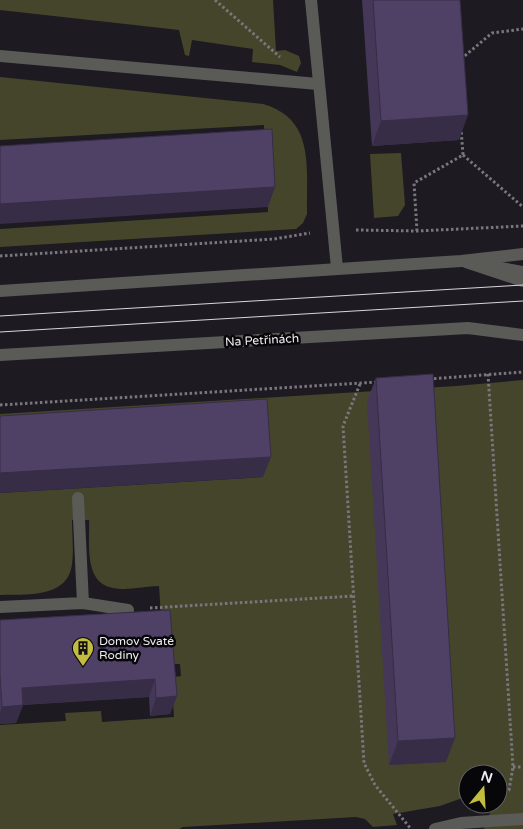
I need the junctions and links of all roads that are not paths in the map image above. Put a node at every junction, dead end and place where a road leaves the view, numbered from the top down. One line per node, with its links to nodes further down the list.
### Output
1 (310, 0): 3 (street)
2 (0, 56): 3 (street)
3 (318, 84): 6 (street)
4 (523, 254): 5 (street)
5 (460, 260): 6 (street); 7 (street); 8 (street)
6 (337, 268): 9 (street)
7 (523, 272)
8 (523, 281)
9 (0, 291)
10 (523, 335): 11 (street, Na Petřinách)
11 (0, 355)
12 (78, 498): 13 (street)
13 (84, 603): 14 (street); 15 (street)
14 (0, 607)
15 (128, 610)
16 (523, 819): 17 (street)
17 (509, 824): 18 (street)
18 (435, 829)

